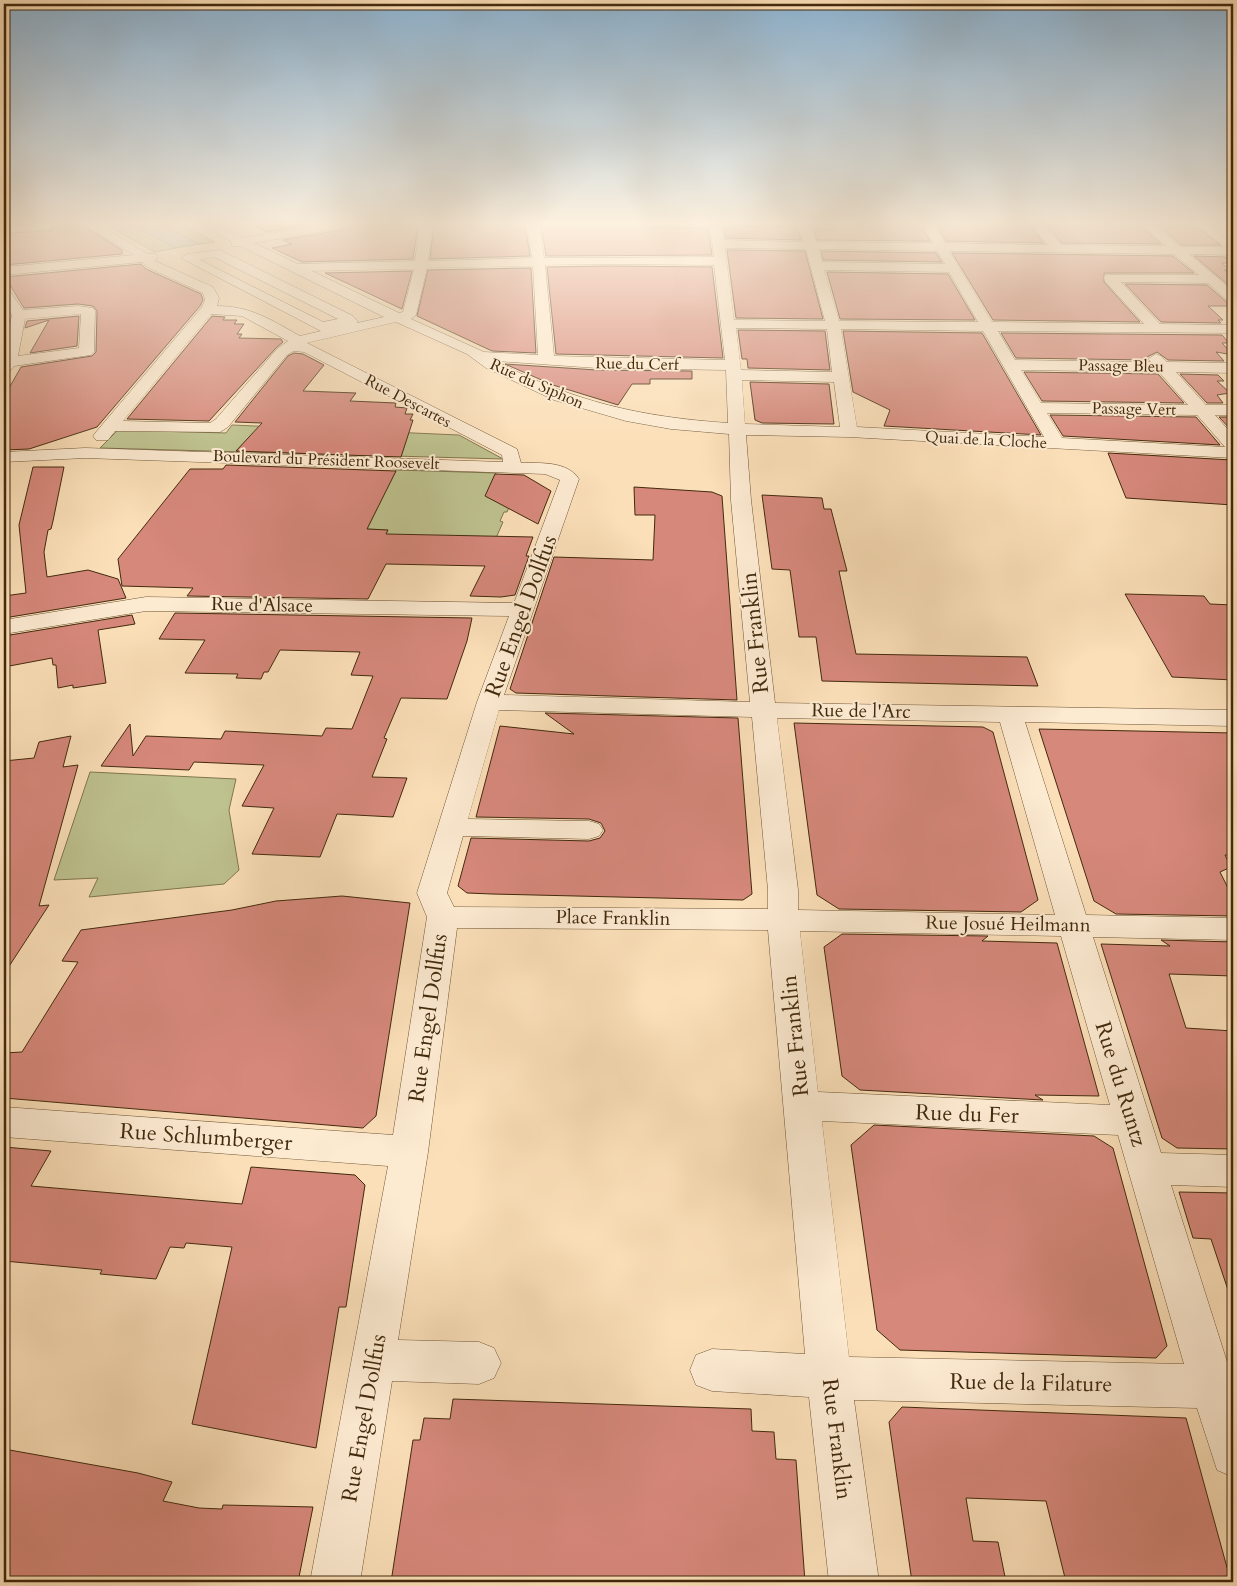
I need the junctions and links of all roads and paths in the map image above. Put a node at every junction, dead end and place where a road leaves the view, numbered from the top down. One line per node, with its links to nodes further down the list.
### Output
1 (8, 299): 13 (street)
2 (212, 299): 12 (street)
3 (268, 299): 15 (street)
4 (308, 299): 15 (street)
5 (351, 299): 14 (street)
6 (413, 299): 16 (street)
7 (541, 299): 26 (street)
8 (724, 299): 17 (street, Rue Franklin)
9 (826, 299): 18 (street)
10 (971, 299): 19 (street)
11 (1129, 299): 21 (street)
12 (207, 310): 24 (street, Rue Descartes); 36 (street)
13 (18, 315): 23 (street); 28 (street)
14 (385, 317): 15 (street); 16 (street); 24 (street)
15 (348, 319)
16 (400, 319): 25 (street, Rue du Siphon)
17 (727, 324): 18 (street); 31 (street, Rue Franklin)
18 (833, 324): 19 (street); 32 (street)
19 (986, 326): 20 (street); 27 (street)
20 (1130, 328): 21 (street); 29 (street)
21 (1156, 328): 22 (street)
22 (1233, 329)
23 (9, 340): 28 (street)
24 (295, 343): 36 (street, Boulevard du Président Roosevelt); 44 (street, Rue Descartes)
25 (478, 356): 26 (street, Rue du Cerf); 37 (street, Rue du Siphon)
26 (542, 360): 31 (street, Rue du Cerf)
27 (1010, 365): 29 (street, Passage Bleu); 33 (street)
28 (6, 366)
29 (1163, 367): 30 (street, Passage Bleu); 34 (street)
30 (1233, 368)
31 (733, 370): 32 (street, Rue du Cerf); 37 (street, Rue Franklin)
32 (842, 377): 38 (street)
33 (1035, 408): 34 (street, Passage Vert); 39 (street)
34 (1200, 410): 35 (street, Passage Vert); 40 (street)
35 (1233, 410)
36 (111, 426): 41 (street)
37 (739, 432): 38 (street, Quai de la Cloche); 49 (street, Rue Franklin)
38 (849, 432): 39 (street, Quai de la Cloche)
39 (1056, 444): 42 (street, Quai de la Cloche)
40 (1233, 445)
41 (85, 453): 43 (street, Boulevard du Président Roosevelt); 44 (street, Boulevard du Président Roosevelt)
42 (1233, 453)
43 (4, 457)
44 (512, 467): 45 (street, Boulevard du Président Roosevelt)
45 (566, 474): 46 (street, Rue Engel Dollfus)
46 (522, 610): 47 (street, Rue d'Alsace); 48 (street, Rue Engel Dollfus)
47 (4, 627)
48 (489, 702): 49 (street, Rue de l'Arc); 52 (street, Rue Engel Dollfus)
49 (764, 710): 50 (street, Rue de l'Arc); 55 (street, Rue Franklin)
50 (1010, 714): 51 (street, Rue de l'Arc); 56 (street, Rue du Runtz)
51 (1233, 718)
52 (451, 827): 53 (street); 54 (street, Rue Engel Dollfus)
53 (589, 830)
54 (443, 917): 55 (street, Place Franklin); 61 (street, Rue Engel Dollfus)
55 (783, 920): 56 (street, Rue Josué Heilmann); 58 (street, Rue Franklin)
56 (1073, 926): 57 (street, Rue Josué Heilmann); 59 (street, Rue du Runtz)
57 (1233, 929)
58 (802, 1106): 59 (street, Rue du Fer); 67 (street, Rue Franklin)
59 (1132, 1121): 62 (street, Rue du Runtz)
60 (4, 1122): 61 (street, Rue Schlumberger)
61 (409, 1152): 64 (street, Rue Engel Dollfus)
62 (1148, 1168): 63 (street); 68 (street, Rue du Runtz)
63 (1233, 1171)
64 (374, 1360): 65 (street); 70 (street, Rue Engel Dollfus)
65 (479, 1363)
66 (712, 1370): 67 (street)
67 (829, 1377): 68 (street, Rue de la Filature); 71 (street, Rue Franklin)
68 (1223, 1387): 69 (street, Rue du Runtz)
69 (1233, 1454)
70 (335, 1582)
71 (854, 1582)

